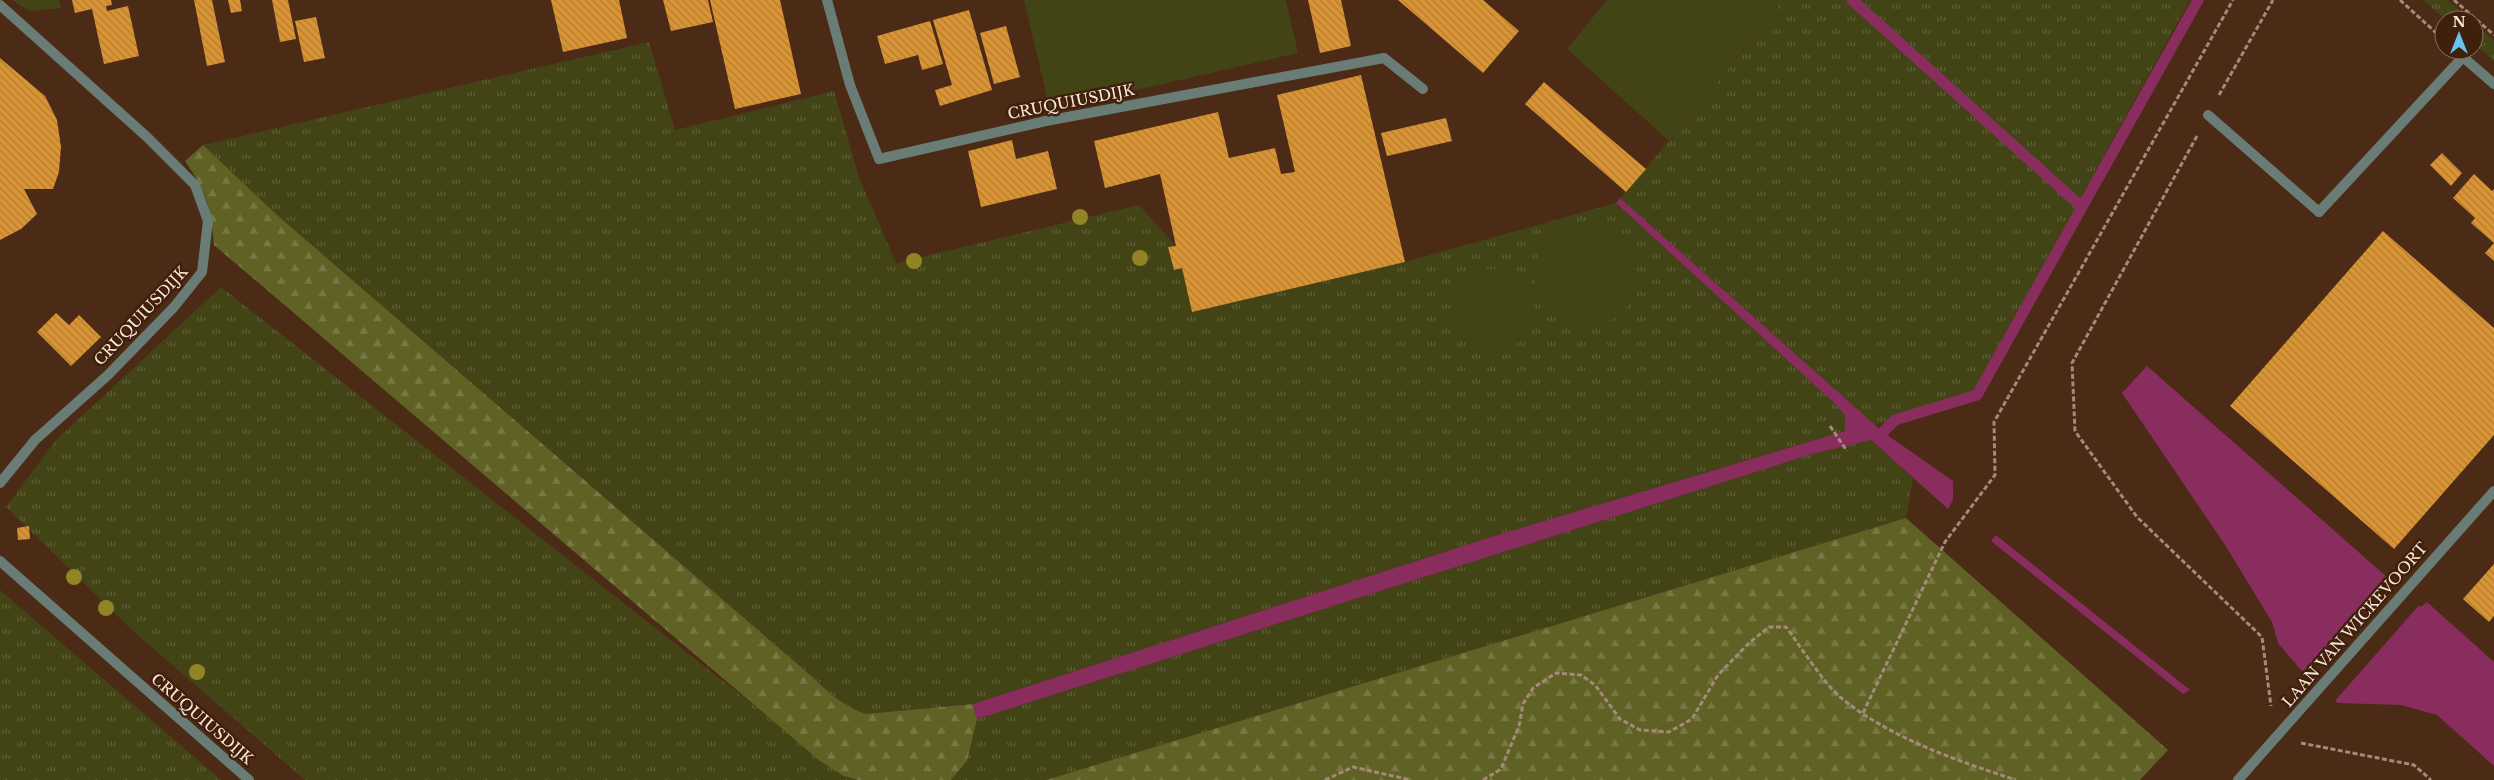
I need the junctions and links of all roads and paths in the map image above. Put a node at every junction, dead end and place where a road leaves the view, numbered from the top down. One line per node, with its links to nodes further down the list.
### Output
1 (827, 0): 10 (street, CRUQUIUSDIJK)
2 (2233, 0): 17 (path)
3 (2273, 0): 11 (path)
4 (2400, 0): 7 (path)
5 (2454, 0): 8 (path)
6 (0, 5): 14 (street, CRUQUIUSDIJK)
7 (2434, 31)
8 (2494, 35)
9 (2494, 84): 11 (street)
10 (1423, 89)
11 (2208, 114): 18 (path)
12 (1830, 426): 13 (path)
13 (1847, 451)
14 (0, 482)
15 (2494, 491): 18 (street, LAAN VAN WICKEVOORT)
16 (0, 561): 19 (street, CRUQUIUSDIJK)
17 (1864, 713): 22 (path); 23 (path)
18 (2275, 738): 24 (street, LAAN VAN WICKEVOORT); 25 (path)
19 (249, 780)
20 (1324, 780): 21 (path)
21 (1411, 780)
22 (1483, 780)
23 (2016, 780)
24 (2238, 780)
25 (2431, 780)

